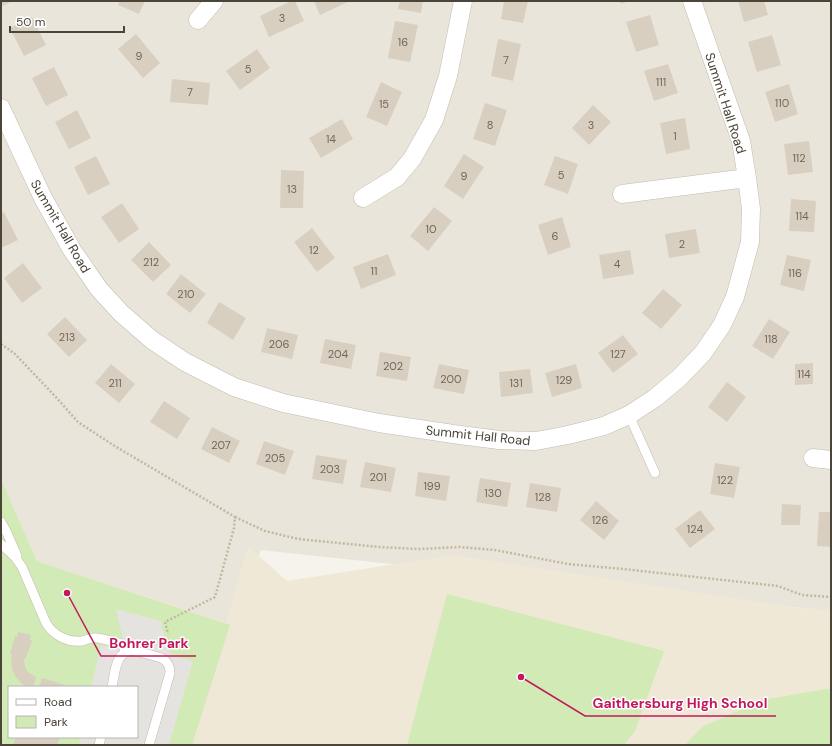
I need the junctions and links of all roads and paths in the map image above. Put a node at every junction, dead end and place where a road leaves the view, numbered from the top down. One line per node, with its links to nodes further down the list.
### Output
1 (214, 1): 4 (street)
2 (463, 1): 8 (street)
3 (692, 1): 6 (street, Summit Hall Road)
4 (198, 20)
5 (1, 108): 10 (street, Summit Hall Road)
6 (747, 178): 7 (street); 10 (street, Summit Hall Road)
7 (622, 194)
8 (363, 198)
9 (1, 344): 14 (path)
10 (629, 415): 13 (lane)
11 (812, 458): 12 (street)
12 (831, 460)
13 (654, 473)
14 (235, 517): 18 (path); 19 (path)
15 (1, 522): 17 (lane)
16 (1, 544): 17 (lane)
17 (22, 566): 20 (lane)
18 (831, 597)
19 (168, 634)
20 (126, 652): 21 (lane); 22 (lane)
21 (112, 686)
22 (149, 745)

